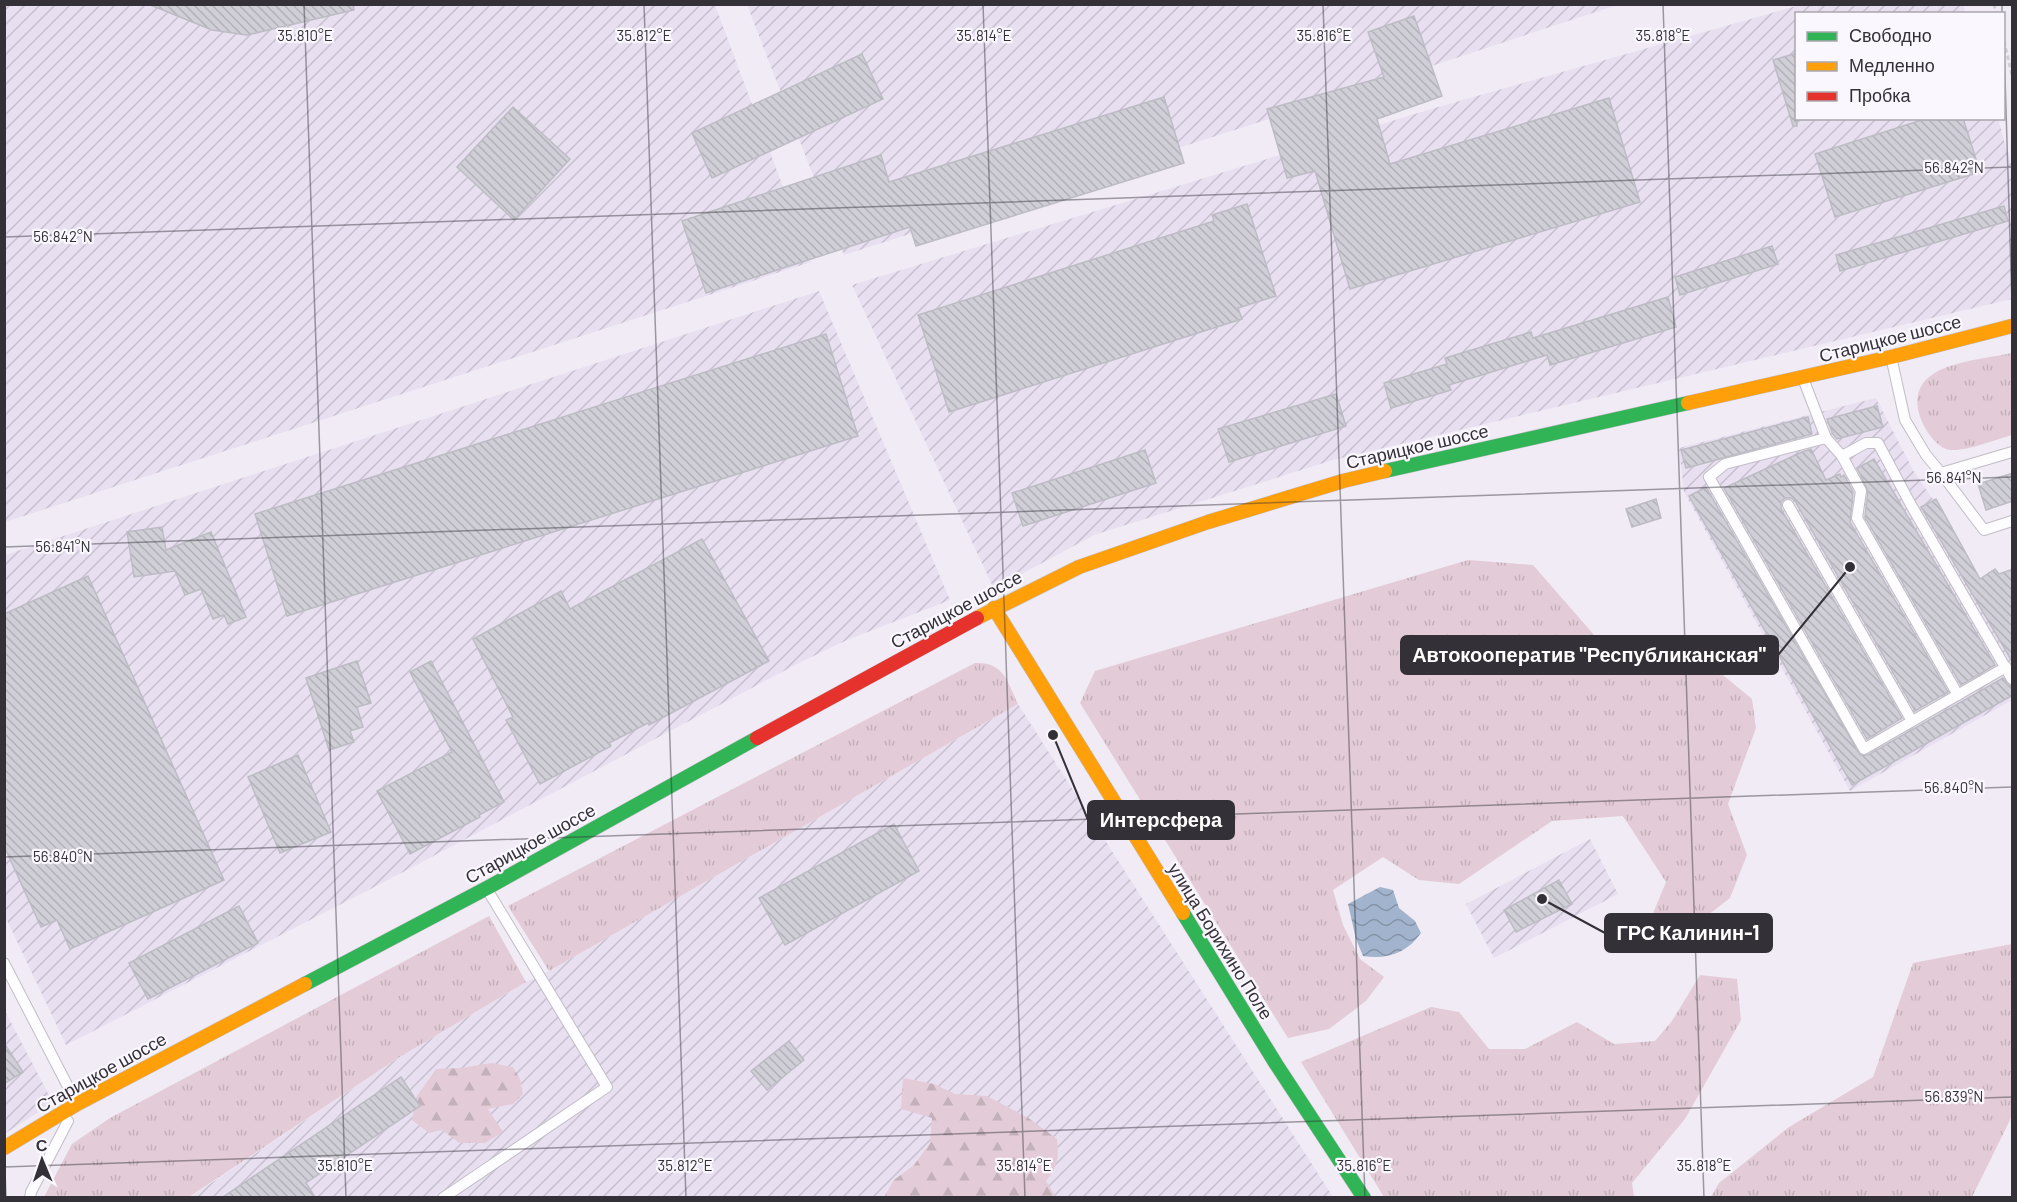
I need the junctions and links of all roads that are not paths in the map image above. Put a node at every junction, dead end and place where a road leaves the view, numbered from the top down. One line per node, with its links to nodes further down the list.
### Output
1 (2013, 326): 2 (main road, Старицкое шоссе)
2 (1891, 357): 3 (main road, Старицкое шоссе); 7 (lane)
3 (1803, 378): 4 (lane); 10 (main road, Старицкое шоссе)
4 (1826, 438): 6 (lane); 14 (lane)
5 (2013, 452): 7 (lane)
6 (1842, 456): 11 (lane); 13 (lane)
7 (1941, 473): 9 (lane)
8 (1788, 505): 14 (lane)
9 (2013, 521)
10 (994, 608): 15 (main road, Старицкое шоссе); 21 (main road, улица Борихино Поле)
11 (2006, 667): 12 (lane); 13 (lane)
12 (2013, 679)
13 (1958, 695): 14 (lane)
14 (1912, 721)
15 (487, 888): 17 (main road, Старицкое шоссе); 20 (lane)
16 (4, 963): 17 (lane)
17 (77, 1104): 18 (main road, Старицкое шоссе); 19 (lane)
18 (4, 1148)
19 (30, 1197)
20 (443, 1197)
21 (1364, 1197)

